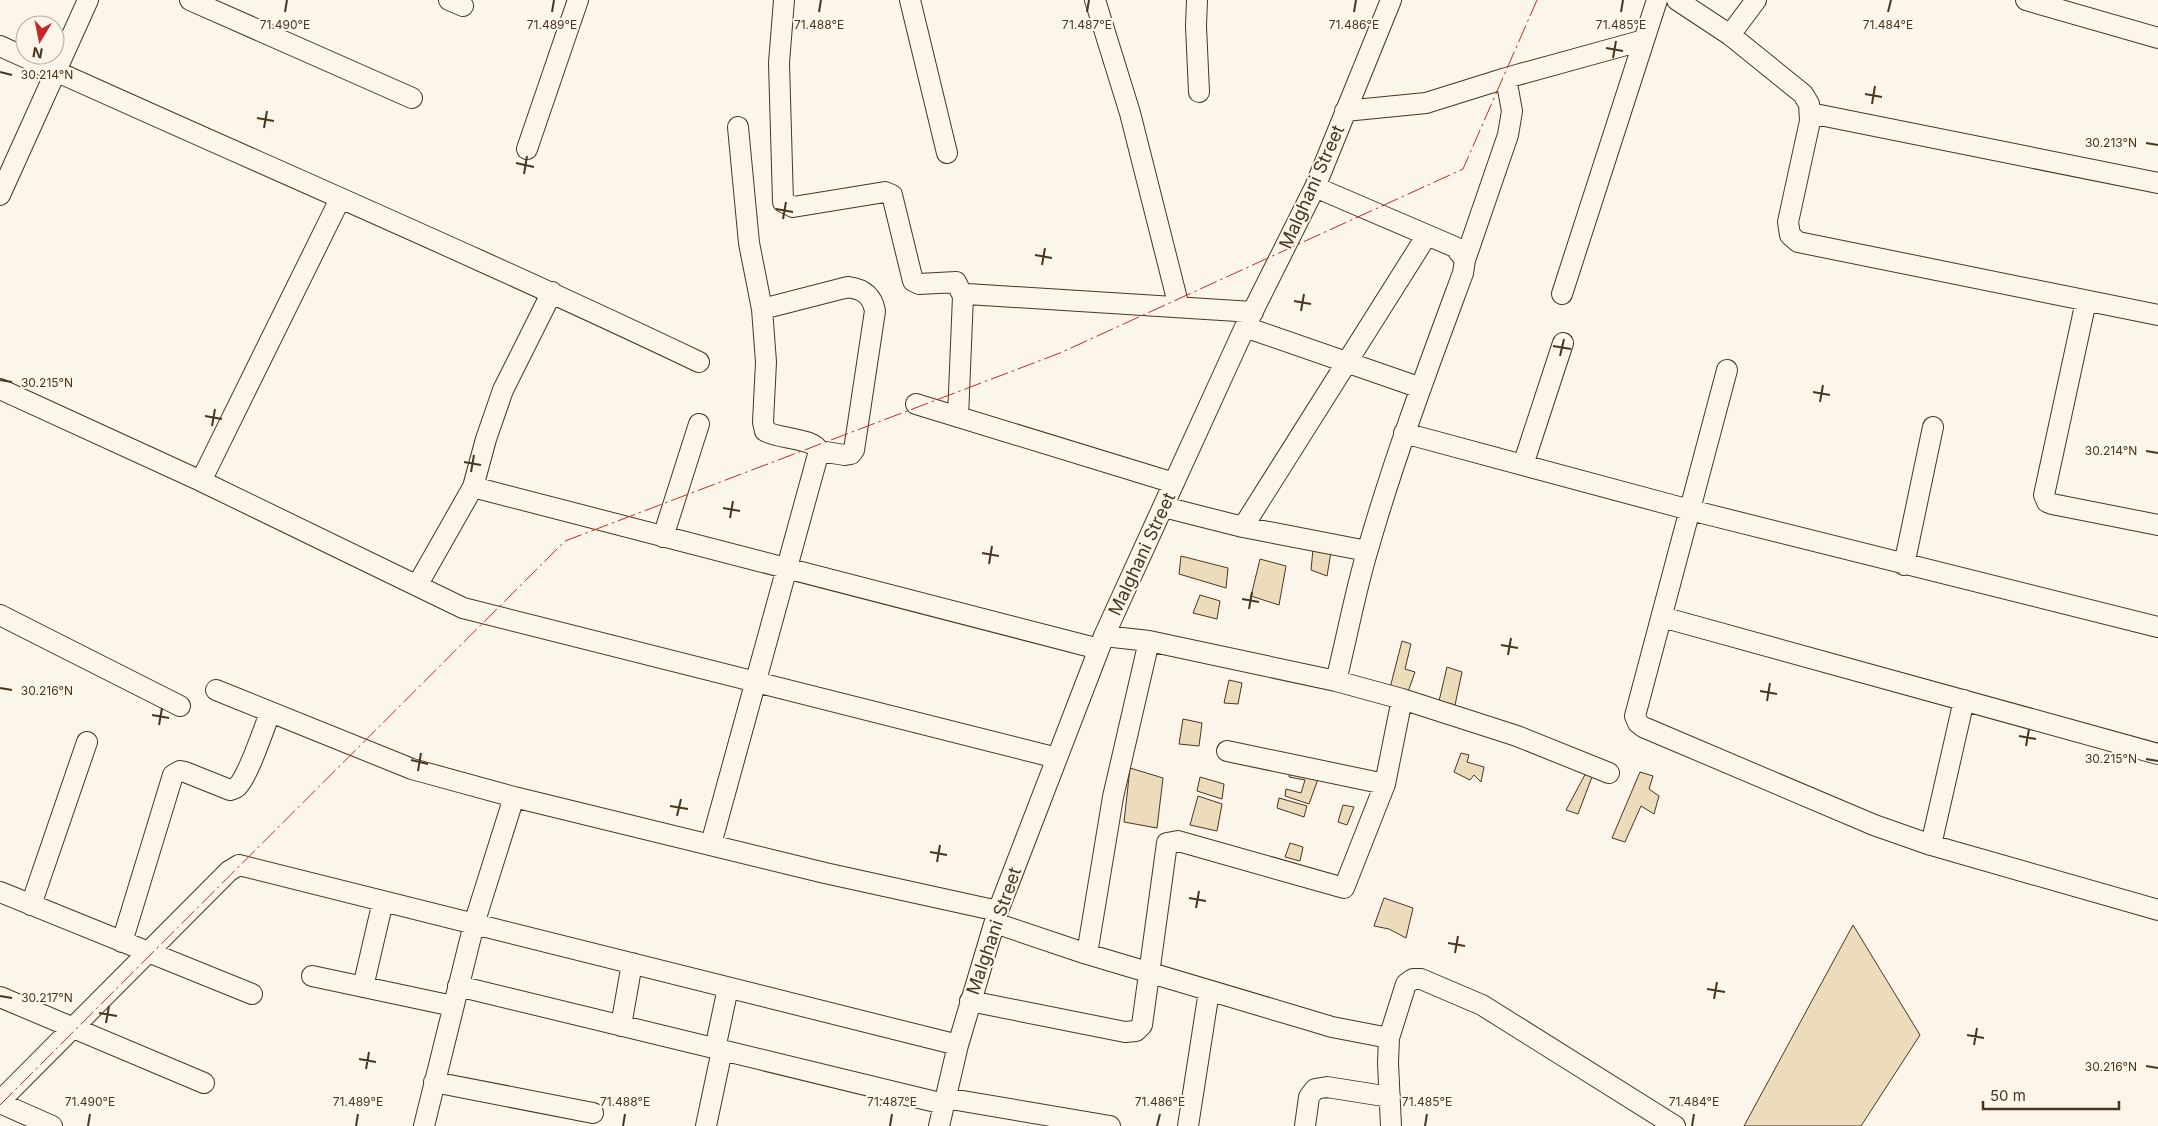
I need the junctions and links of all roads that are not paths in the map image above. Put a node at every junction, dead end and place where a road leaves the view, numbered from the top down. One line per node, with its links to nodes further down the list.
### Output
1 (88, 0): 17 (street)
2 (190, 0): 20 (street)
3 (578, 0): 24 (street)
4 (784, 0): 34 (street)
5 (910, 0): 25 (street)
6 (1095, 0): 36 (street)
7 (1197, 0): 19 (street)
8 (1391, 0): 21 (street, Malghani Street)
9 (1657, 0): 15 (street)
10 (1677, 0): 13 (street)
11 (1756, 0): 13 (street)
12 (2026, 0): 14 (street)
13 (1730, 35): 22 (street)
14 (2158, 38)
15 (1644, 40): 18 (street); 33 (street)
16 (0, 46): 17 (street)
17 (56, 71): 28 (street); 29 (street)
18 (1506, 78): 21 (street); 31 (street)
19 (1199, 92)
20 (412, 98)
21 (1345, 111): 27 (street, Malghani Street)
22 (1810, 113): 26 (street); 35 (street)
23 (738, 127): 37 (street)
24 (526, 149)
25 (947, 153)
26 (2158, 183)
27 (1315, 187): 30 (street); 39 (street, Malghani Street)
28 (0, 195)
29 (340, 200): 32 (street); 53 (street)
30 (1428, 235): 31 (street); 42 (street)
31 (1465, 260): 44 (street)
32 (552, 292): 41 (street); 55 (street)
33 (1562, 294)
34 (964, 296): 36 (street); 47 (street)
35 (2086, 301): 38 (street); 58 (street)
36 (1180, 307): 39 (street)
37 (762, 309): 51 (street); 51 (street)
38 (2158, 316)
39 (1249, 320): 42 (street); 54 (street, Malghani Street)
40 (1563, 343): 52 (street)
41 (698, 362)
42 (1347, 363): 44 (street); 59 (street)
43 (1727, 370): 57 (street)
44 (1421, 388): 50 (street)
45 (0, 389): 53 (street)
46 (916, 404): 47 (street)
47 (958, 417): 54 (street)
48 (699, 424): 60 (street)
49 (1933, 427): 62 (street)
50 (1404, 433): 52 (street); 61 (street)
51 (819, 451): 63 (street)
52 (1523, 465): 57 (street)
53 (201, 481): 64 (street)
54 (1174, 483): 56 (street, Malghani Street)
55 (473, 487): 60 (street); 64 (street)
56 (1164, 507): 59 (street); 69 (street, Malghani Street)
57 (1690, 510): 62 (street); 66 (street)
58 (2158, 526)
59 (1243, 527): 61 (street)
60 (663, 537): 63 (street)
61 (1367, 551): 70 (street)
62 (1904, 565): 67 (street)
63 (787, 569): 69 (street); 71 (street)
64 (418, 584): 71 (street)
65 (0, 615): 75 (street)
66 (1662, 616): 74 (street); 85 (street)
67 (2158, 627)
68 (1149, 641): 69 (street); 70 (street); 94 (street)
69 (1102, 643): 80 (street, Malghani Street)
70 (1336, 681): 73 (street)
71 (757, 682): 80 (street); 84 (street)
72 (216, 690): 76 (street)
73 (1402, 699): 81 (street); 82 (street)
74 (1964, 700): 79 (street); 85 (street)
75 (180, 706)
76 (270, 712): 83 (street); 92 (street)
77 (86, 742): 88 (street)
78 (1227, 751): 82 (street)
79 (2158, 754)
80 (1057, 758): 90 (street, Malghani Street)
81 (1609, 773)
82 (1385, 784): 96 (street)
83 (514, 796): 84 (street); 91 (street)
84 (711, 844): 90 (street)
85 (1931, 845): 89 (street)
86 (0, 892): 88 (street)
87 (383, 901): 91 (street); 93 (street); 99 (street)
88 (31, 905): 92 (street)
89 (2158, 910)
90 (996, 917): 94 (street); 104 (street, Malghani Street)
91 (474, 924): 95 (street); 98 (street)
92 (122, 942): 93 (street)
93 (148, 952): 102 (street); 107 (street)
94 (1087, 954): 96 (street)
95 (632, 963): 100 (street); 106 (street)
96 (1150, 973): 101 (street); 104 (street)
97 (312, 976): 99 (street)
98 (458, 986): 105 (street); 106 (street)
99 (363, 987): 105 (street)
100 (728, 988): 109 (street); 110 (street)
101 (1209, 991): 108 (street); 124 (street)
102 (252, 994)
103 (0, 997): 107 (street)
104 (970, 1001): 109 (street, Malghani Street)
105 (453, 1006): 111 (street)
106 (621, 1026): 110 (street)
107 (73, 1028): 112 (street); 115 (street)
108 (1390, 1038): 113 (street); 117 (street)
109 (958, 1045): 114 (street, Malghani Street)
110 (718, 1050): 114 (street); 121 (street)
111 (434, 1082): 116 (street); 120 (street)
112 (204, 1083)
113 (1390, 1097): 125 (street); 126 (street)
114 (944, 1101): 118 (street); 122 (street, Malghani Street)
115 (0, 1102): 119 (street)
116 (593, 1113)
117 (1653, 1120): 127 (street)
118 (1071, 1123): 123 (street)
119 (52, 1126)
120 (424, 1126)
121 (706, 1126)
122 (939, 1126)
123 (1110, 1126)
124 (1188, 1126)
125 (1305, 1126)
126 (1391, 1126)
127 (1675, 1126)

